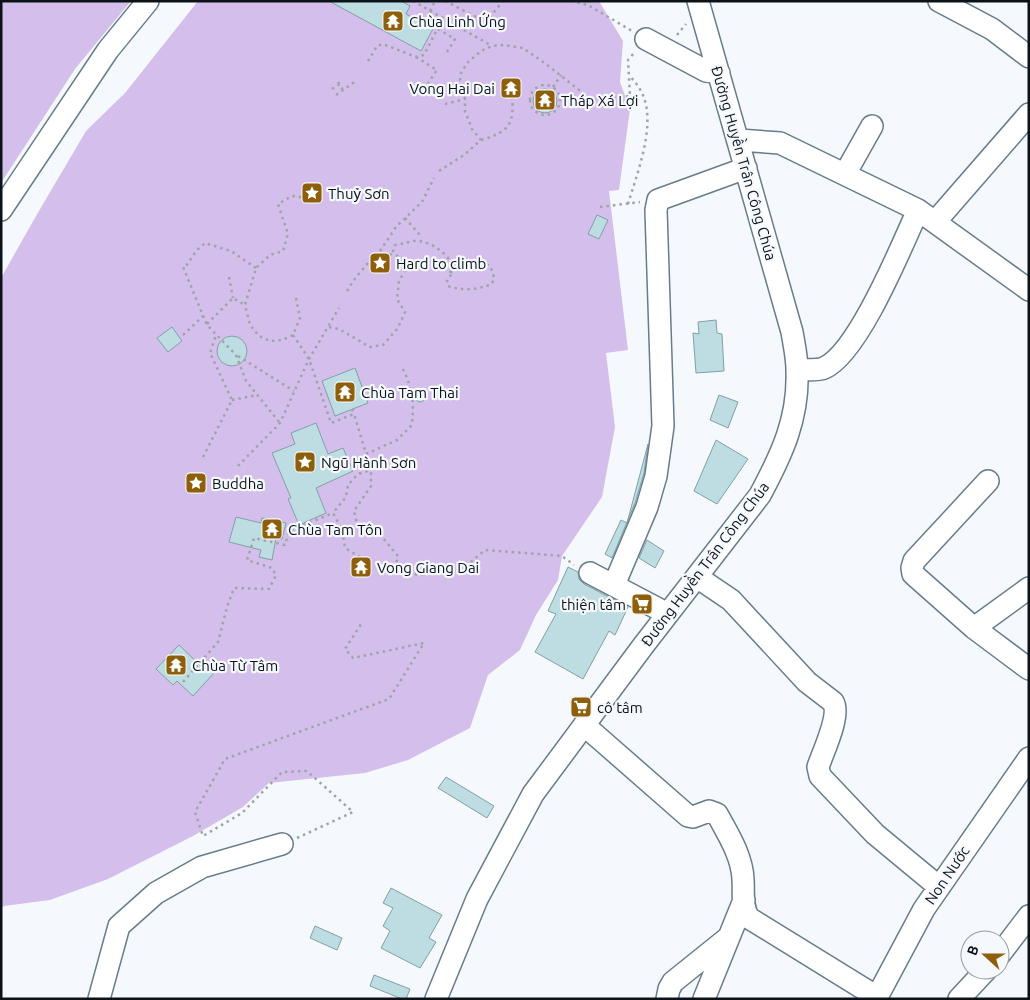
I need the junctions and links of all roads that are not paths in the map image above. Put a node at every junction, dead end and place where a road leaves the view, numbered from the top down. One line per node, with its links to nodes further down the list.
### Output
1 (148, 1): 12 (street)
2 (698, 1): 6 (street, Đường Huyền Trân Công Chúa)
3 (939, 1): 5 (street)
4 (646, 39): 6 (street)
5 (1029, 57)
6 (719, 73): 9 (street, Đường Huyền Trân Công Chúa)
7 (1029, 114): 13 (street)
8 (872, 126): 11 (street)
9 (738, 140): 10 (street, Đường Huyền Trân Công Chúa); 11 (street)
10 (746, 168): 15 (street, Đường Huyền Trân Công Chúa); 19 (street)
11 (845, 174): 13 (street)
12 (1, 210)
13 (927, 216): 14 (street); 15 (street)
14 (1029, 290)
15 (797, 370): 18 (street, Đường Huyền Trân Công Chúa)
16 (988, 481): 22 (street)
17 (590, 573): 19 (street)
18 (697, 577): 21 (street, Đường Huyền Trân Công Chúa); 27 (street)
19 (614, 585): 21 (street)
20 (1029, 588): 22 (street)
21 (668, 614): 24 (street, Đường Huyền Trân Công Chúa)
22 (974, 628): 23 (street)
23 (1029, 669)
24 (584, 725): 28 (street); 35 (street, Đường Huyền Trân Công Chúa)
25 (1029, 758): 27 (street, Non Nước)
26 (282, 844): 34 (street)
27 (939, 887): 33 (street, Non Nước)
28 (744, 900): 30 (street); 33 (street)
29 (1029, 916): 31 (street)
30 (729, 937): 36 (street); 37 (street)
31 (1010, 941)
32 (976, 980): 38 (street)
33 (877, 998)
34 (99, 999)
35 (436, 999)
36 (667, 999)
37 (704, 999)
38 (958, 999)

